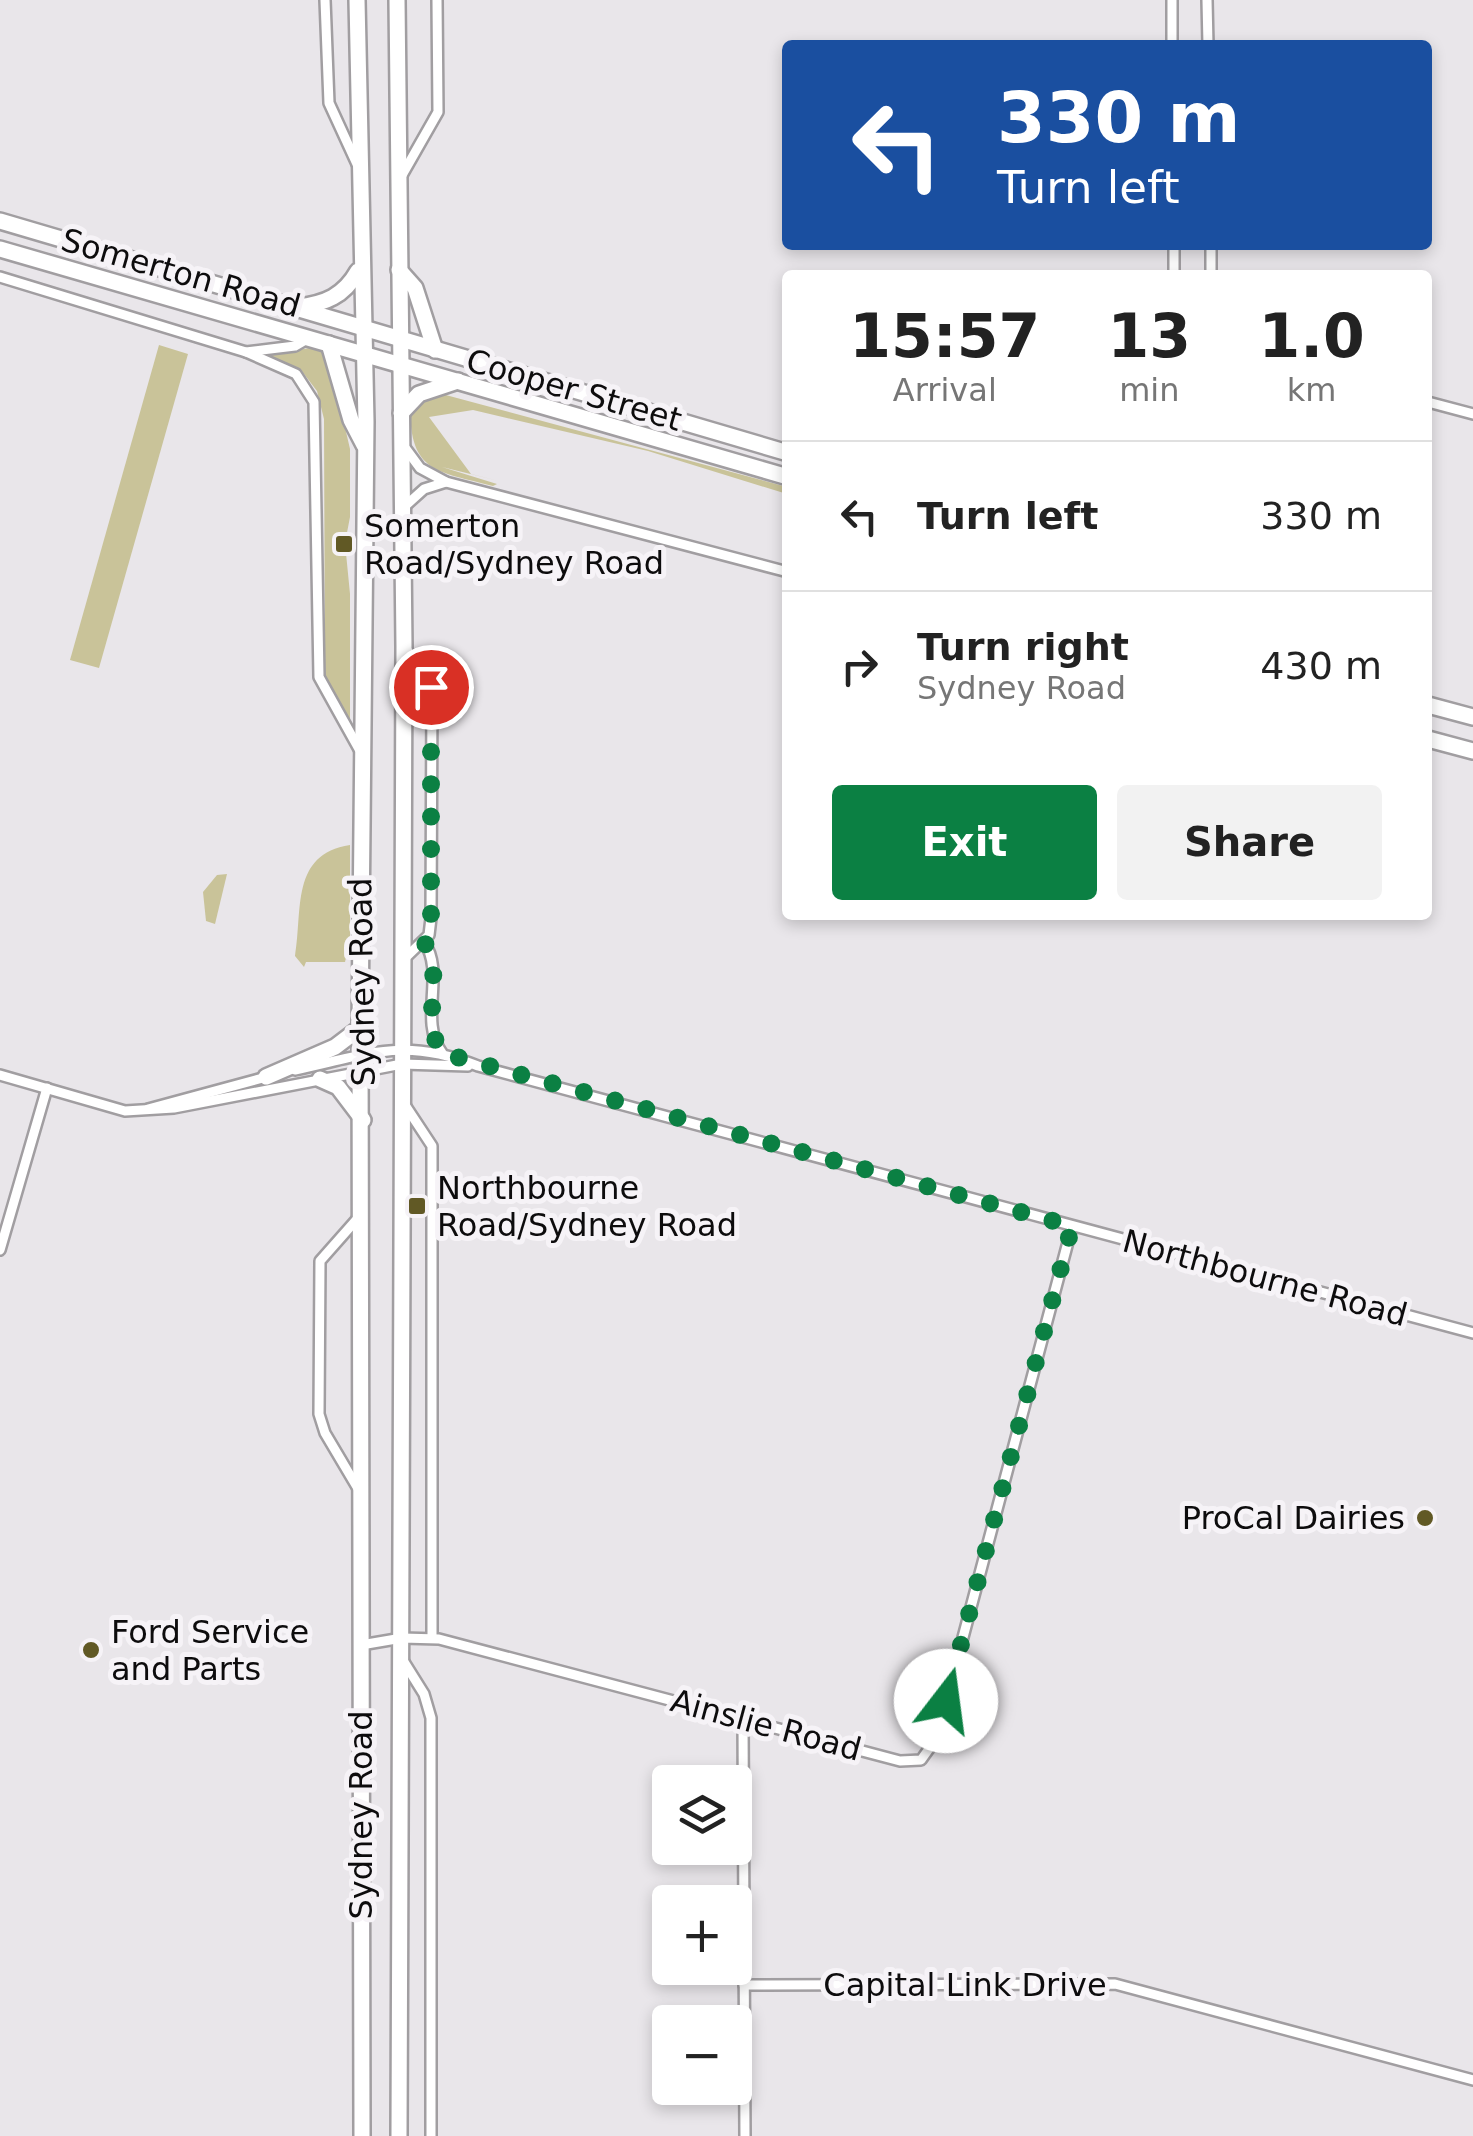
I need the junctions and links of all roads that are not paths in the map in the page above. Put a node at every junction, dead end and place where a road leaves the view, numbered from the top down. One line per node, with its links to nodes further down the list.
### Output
1 (324, 0): 9 (street)
2 (357, 0): 9 (main road, Sydney Road)
3 (397, 0): 10 (main road, Sydney Road)
4 (437, 0): 10 (street)
5 (1172, 0): 7 (street)
6 (1208, 0): 8 (street)
7 (1172, 40)
8 (1208, 40)
9 (359, 166): 13 (main road, Sydney Road)
10 (397, 184): 14 (main road, Sydney Road)
11 (0, 220): 16 (main road, Somerton Road)
12 (0, 249): 18 (main road, Somerton Road)
13 (361, 266): 16 (main road); 17 (main road, Sydney Road)
14 (399, 270): 19 (main road, Sydney Road); 21 (main road)
15 (0, 276): 22 (street, Somerton Road)
16 (297, 308): 17 (main road, Somerton Road)
17 (362, 326): 19 (main road, Cooper Street); 23 (main road, Sydney Road)
18 (309, 338): 20 (main road, Somerton Road); 22 (street, Somerton Road)
19 (398, 339): 21 (main road, Cooper Street); 24 (main road, Sydney Road)
20 (329, 344): 23 (main road, Somerton Road); 32 (main road)
21 (435, 350): 27 (main road, Cooper Street)
22 (246, 352): 43 (street, Sydney Road)
23 (365, 353): 24 (main road, Cooper Street); 32 (main road, Sydney Road)
24 (400, 363): 25 (main road, Cooper Street); 28 (main road, Sydney Road)
25 (458, 380): 28 (main road); 30 (main road, Cooper Street)
26 (1432, 403): 29 (street)
27 (624, 405): 30 (main road); 33 (main road, Cooper Street)
28 (401, 414): 31 (main road, Sydney Road)
29 (1473, 414)
30 (618, 426): 34 (main road, Cooper Street)
31 (402, 442): 35 (street); 36 (main road, Sydney Road)
32 (366, 448): 43 (main road, Sydney Road)
33 (782, 451)
34 (782, 476)
35 (446, 482): 36 (street); 37 (street)
36 (404, 507): 38 (main road, Sydney Road)
37 (782, 570)
38 (404, 646): 44 (street, Sydney Road); 45 (main road, Sydney Road)
39 (1432, 706): 40 (main road)
40 (1473, 716)
41 (1432, 741): 42 (main road)
42 (1473, 751)
43 (361, 752): 46 (main road, Sydney Road)
44 (424, 942): 45 (street, Sydney Road); 47 (street, Sydney Road)
45 (401, 961): 48 (main road, Sydney Road)
46 (360, 1028): 49 (main road, Sydney Road); 52 (main road)
47 (442, 1053): 48 (street, Northbourne Road); 50 (street, Northbourne Road)
48 (402, 1056): 49 (street); 49 (street); 50 (street, Northbourne Road); 55 (main road, Sydney Road)
49 (362, 1064): 52 (street); 53 (street); 57 (main road, Sydney Road)
50 (478, 1066): 59 (street, Northbourne Road)
51 (0, 1075): 54 (street)
52 (266, 1076): 56 (street)
53 (320, 1079): 56 (street); 57 (main road)
54 (47, 1088): 56 (street); 60 (street)
55 (402, 1100): 63 (main road, Sydney Road); 64 (street, Sydney Road)
56 (148, 1109)
57 (363, 1120): 58 (main road, Sydney Road)
58 (362, 1213): 62 (main road, Sydney Road); 62 (street)
59 (1072, 1226): 61 (street, Northbourne Road); 67 (street, Ainslie Road)
60 (0, 1250)
61 (1473, 1333)
62 (362, 1494): 65 (main road, Sydney Road)
63 (402, 1638): 64 (street, Ainslie Road); 65 (street, Ainslie Road); 66 (main road, Sydney Road)
64 (432, 1638): 67 (street, Ainslie Road)
65 (361, 1645): 72 (main road, Sydney Road)
66 (402, 1660): 73 (main road, Sydney Road); 74 (street, Sydney Road)
67 (743, 1719): 68 (street)
68 (744, 1885)
69 (744, 1985): 75 (street)
70 (752, 1985): 71 (street, Capital Link Drive)
71 (1473, 2080)
72 (362, 2136)
73 (399, 2136)
74 (432, 2136)
75 (745, 2136)

